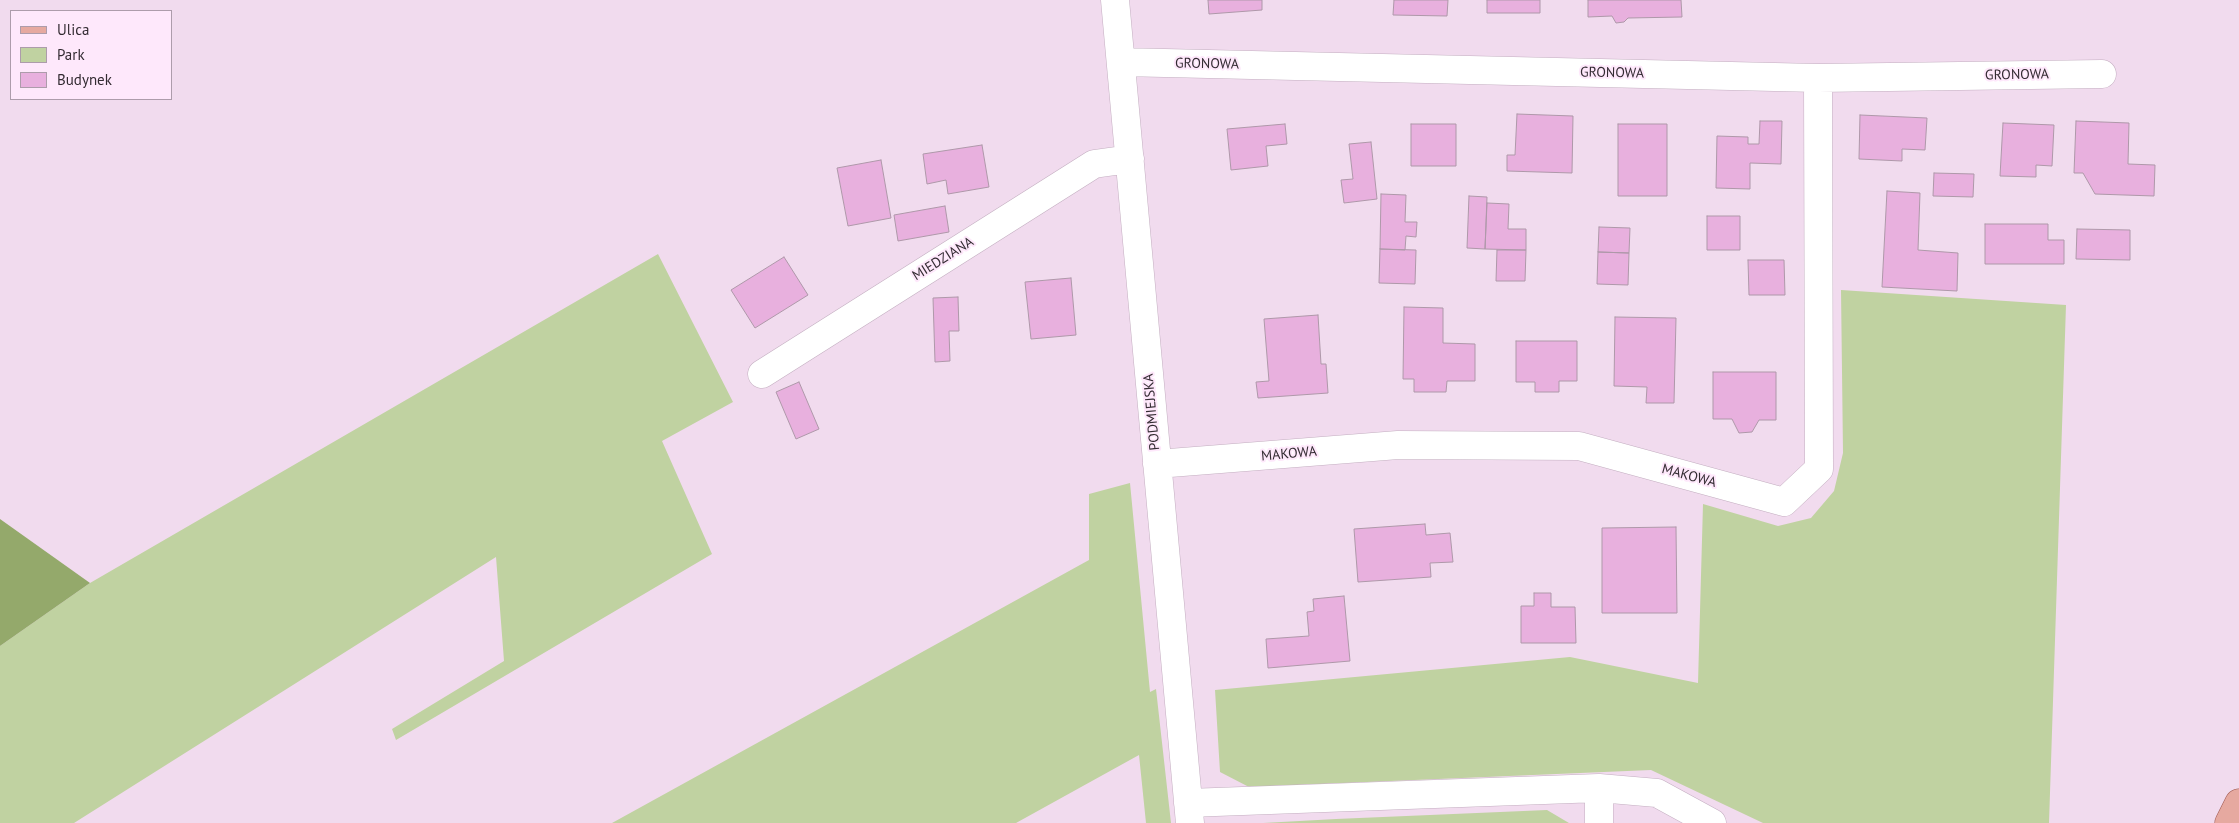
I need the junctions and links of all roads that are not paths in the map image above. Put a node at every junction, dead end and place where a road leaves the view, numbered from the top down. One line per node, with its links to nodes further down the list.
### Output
1 (1116, 0): 2 (street, PODMIEJSKA)
2 (1121, 62): 4 (street, GRONOWA); 5 (street, PODMIEJSKA)
3 (2102, 74): 4 (street, GRONOWA)
4 (1818, 78): 7 (street, MAKOWA)
5 (1130, 159): 6 (street, MIEDZIANA); 7 (street, PODMIEJSKA)
6 (762, 374)
7 (1157, 464): 10 (street, PODMIEJSKA)
8 (1599, 788): 10 (street); 11 (street); 12 (street)
9 (2239, 803): 13 (main road)
10 (1189, 813)
11 (1599, 823)
12 (1712, 823)
13 (2229, 823)

